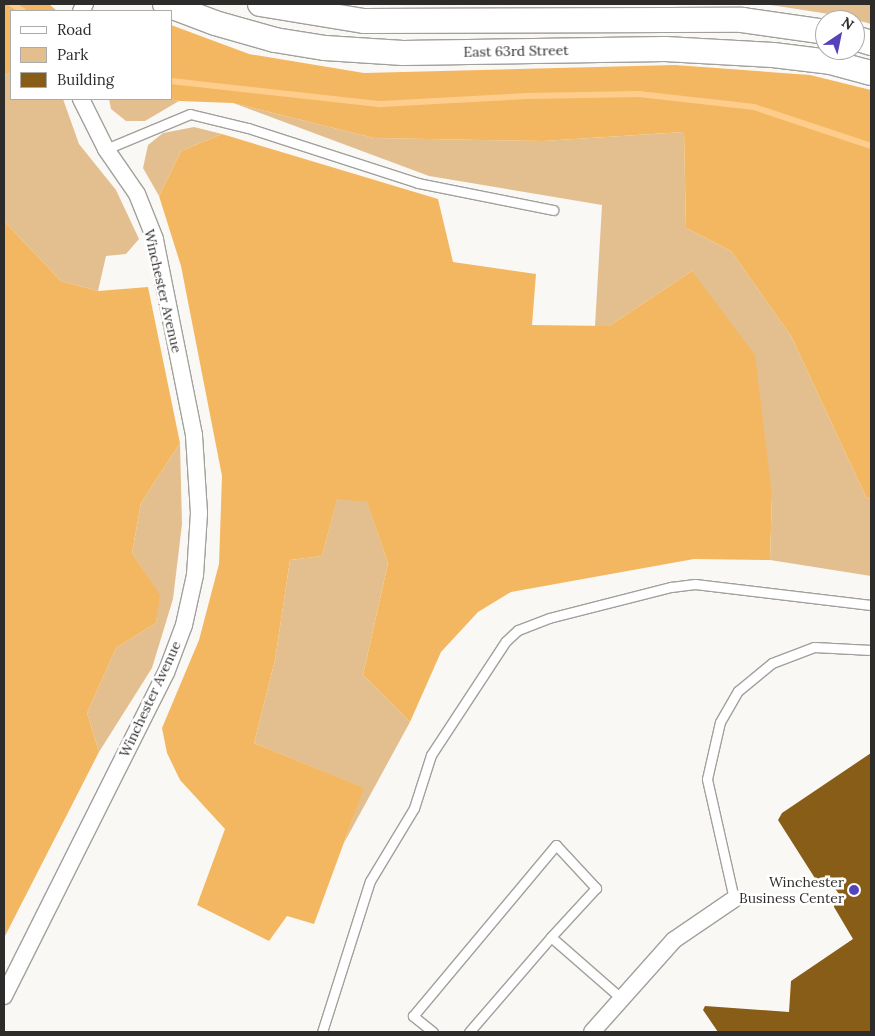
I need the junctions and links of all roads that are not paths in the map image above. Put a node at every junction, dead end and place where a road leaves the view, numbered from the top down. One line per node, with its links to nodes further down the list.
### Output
1 (165, 4): 4 (main road, East 63rd Street)
2 (260, 4): 3 (main road)
3 (815, 31)
4 (871, 73)
5 (82, 100): 6 (street, Winchester Avenue)
6 (106, 149): 7 (lane); 12 (street, Winchester Avenue)
7 (554, 210)
8 (871, 605): 14 (lane)
9 (871, 650): 10 (lane)
10 (734, 899): 13 (street)
11 (550, 937): 13 (lane); 15 (lane); 16 (lane)
12 (4, 996)
13 (622, 999): 17 (street)
14 (322, 1032)
15 (432, 1032)
16 (469, 1032)
17 (592, 1032)

